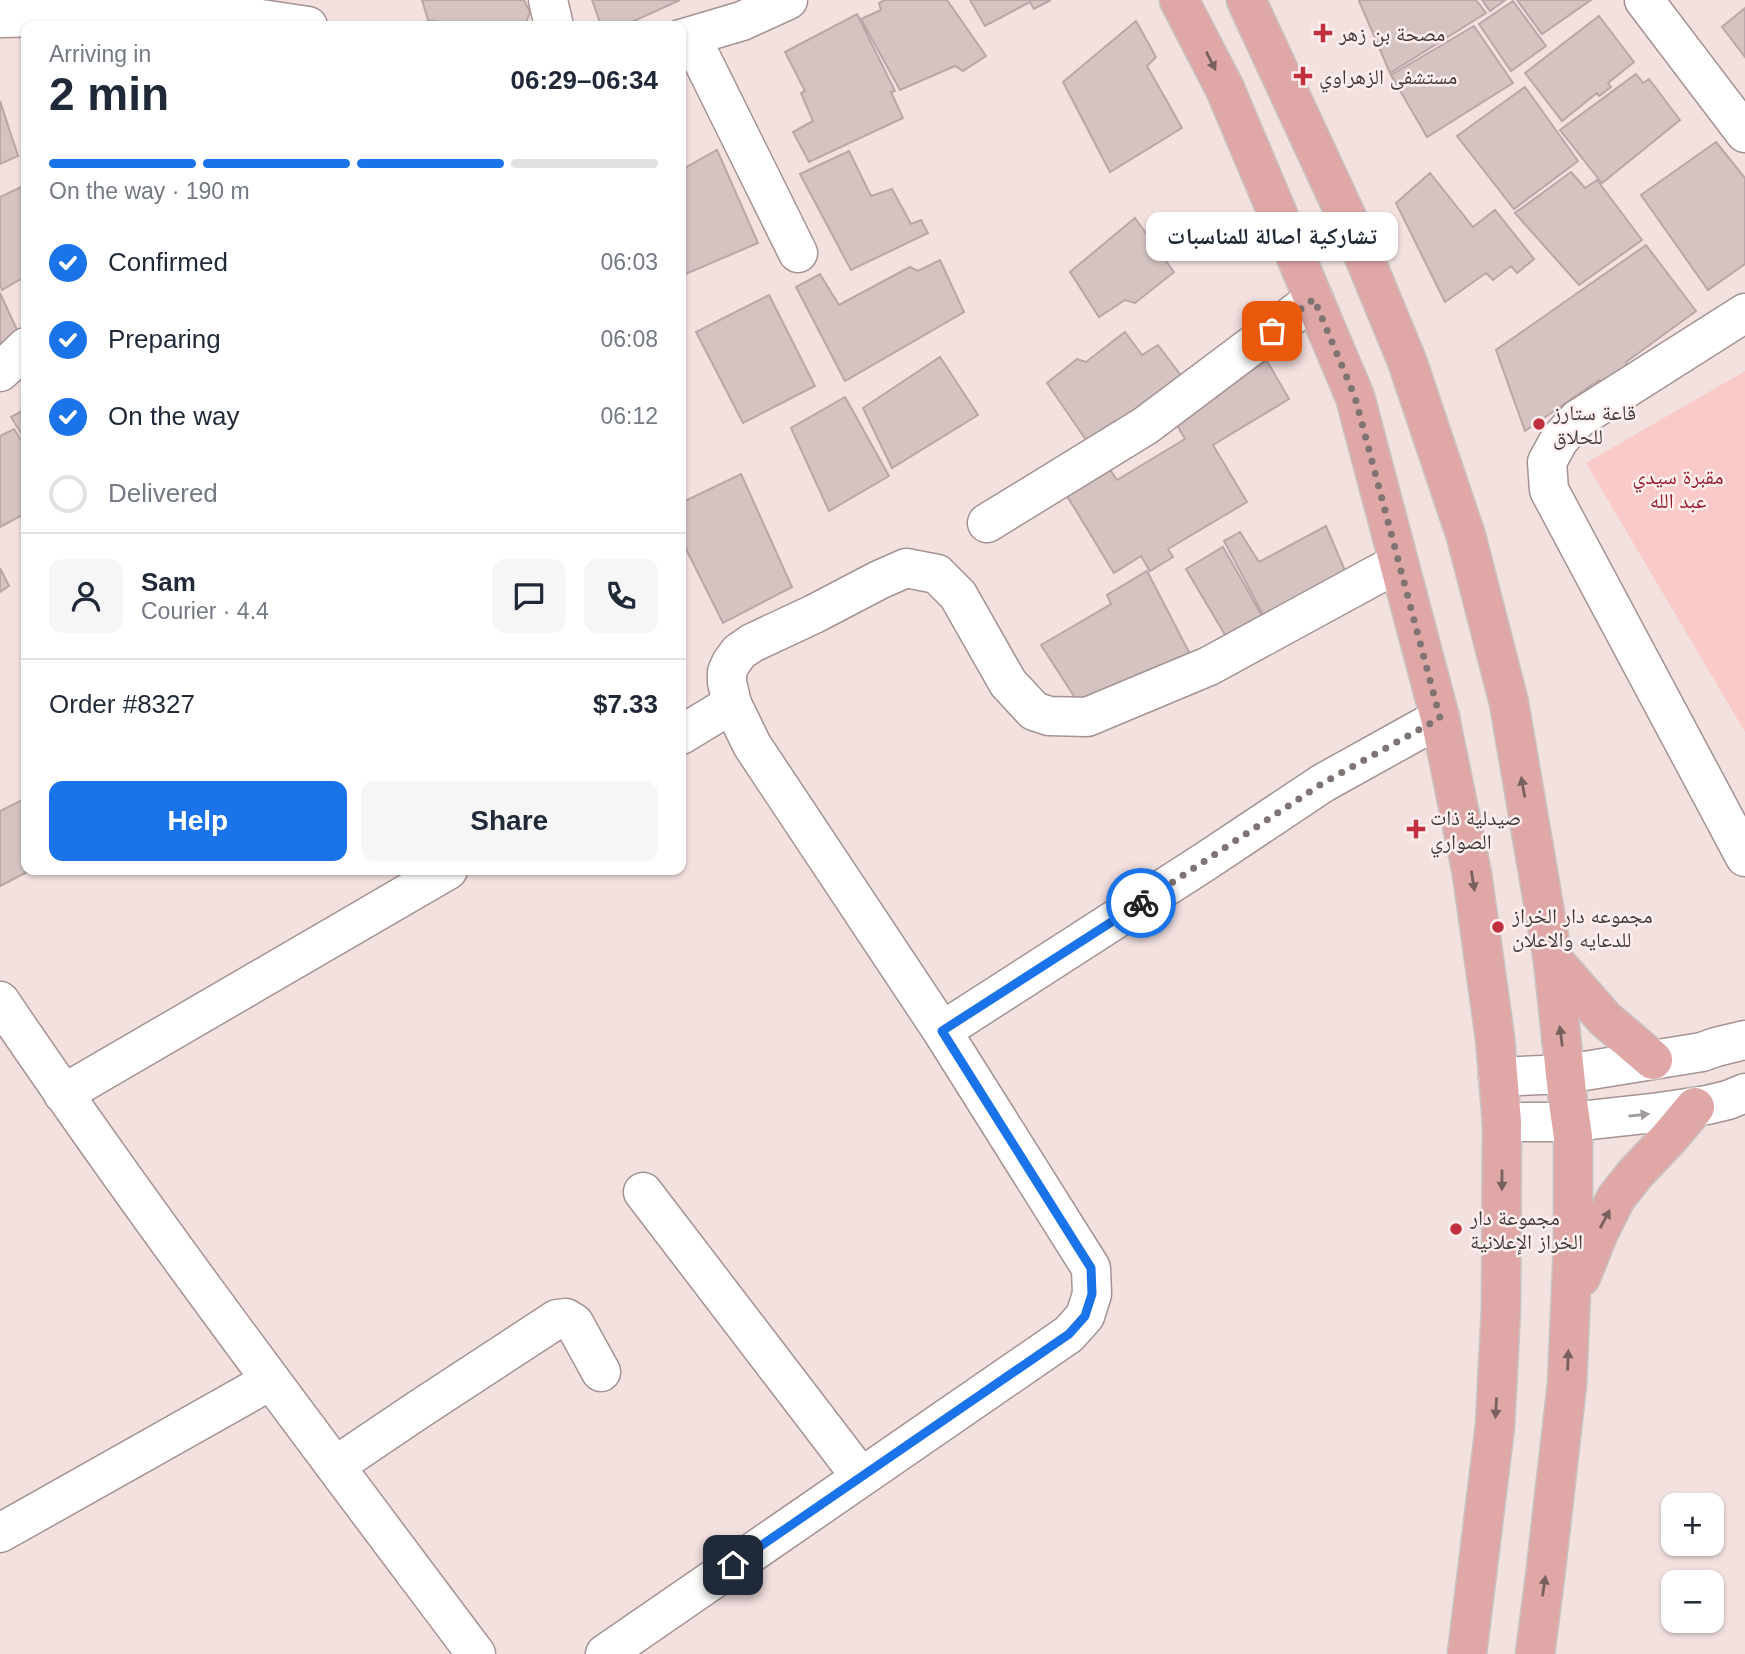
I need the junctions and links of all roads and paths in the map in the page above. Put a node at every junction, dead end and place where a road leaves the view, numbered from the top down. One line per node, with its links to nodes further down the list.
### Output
1 (548, 0): 9 (street)
2 (788, 0): 10 (street)
3 (1179, 0): 13 (main road, one-way to 13)
4 (1246, 0): 24 (main road, one-way to 4)
5 (1644, 0): 11 (street)
6 (156, 8): 7 (street); 8 (street)
7 (0, 18)
8 (275, 21)
9 (553, 21)
10 (686, 38): 12 (street)
11 (1745, 132)
12 (798, 253)
13 (1314, 299): 17 (street); 18 (main road)
14 (1745, 313): 22 (street)
15 (21, 352): 16 (street)
16 (0, 372)
17 (987, 523)
18 (1398, 563): 19 (street); 20 (main road)
19 (732, 704): 21 (street); 27 (street)
20 (1440, 718): 27 (street); 31 (main road, one-way to 31)
21 (686, 731)
22 (1745, 857)
23 (440, 875): 32 (street)
24 (1553, 960): 29 (main road); 30 (main road, one-way to 24)
25 (0, 1001): 32 (street)
26 (1745, 1017): 28 (street)
27 (942, 1031): 41 (street)
28 (1730, 1043): 29 (street)
29 (1653, 1060): 30 (street)
30 (1566, 1074): 31 (street); 35 (main road)
31 (1498, 1077): 34 (main road)
32 (63, 1094): 39 (street)
33 (1728, 1101): 35 (street, one-way to 33); 37 (main road, one-way to 33)
34 (1502, 1122): 35 (street); 45 (main road, one-way to 45)
35 (1571, 1122): 37 (main road)
36 (643, 1192): 41 (street)
37 (1571, 1305): 46 (main road, one-way to 37)
38 (601, 1371): 40 (street)
39 (270, 1381): 40 (street); 42 (street)
40 (335, 1466): 43 (street)
41 (861, 1477): 44 (street)
42 (0, 1533)
43 (476, 1654)
44 (605, 1654)
45 (1467, 1654)
46 (1535, 1654)

